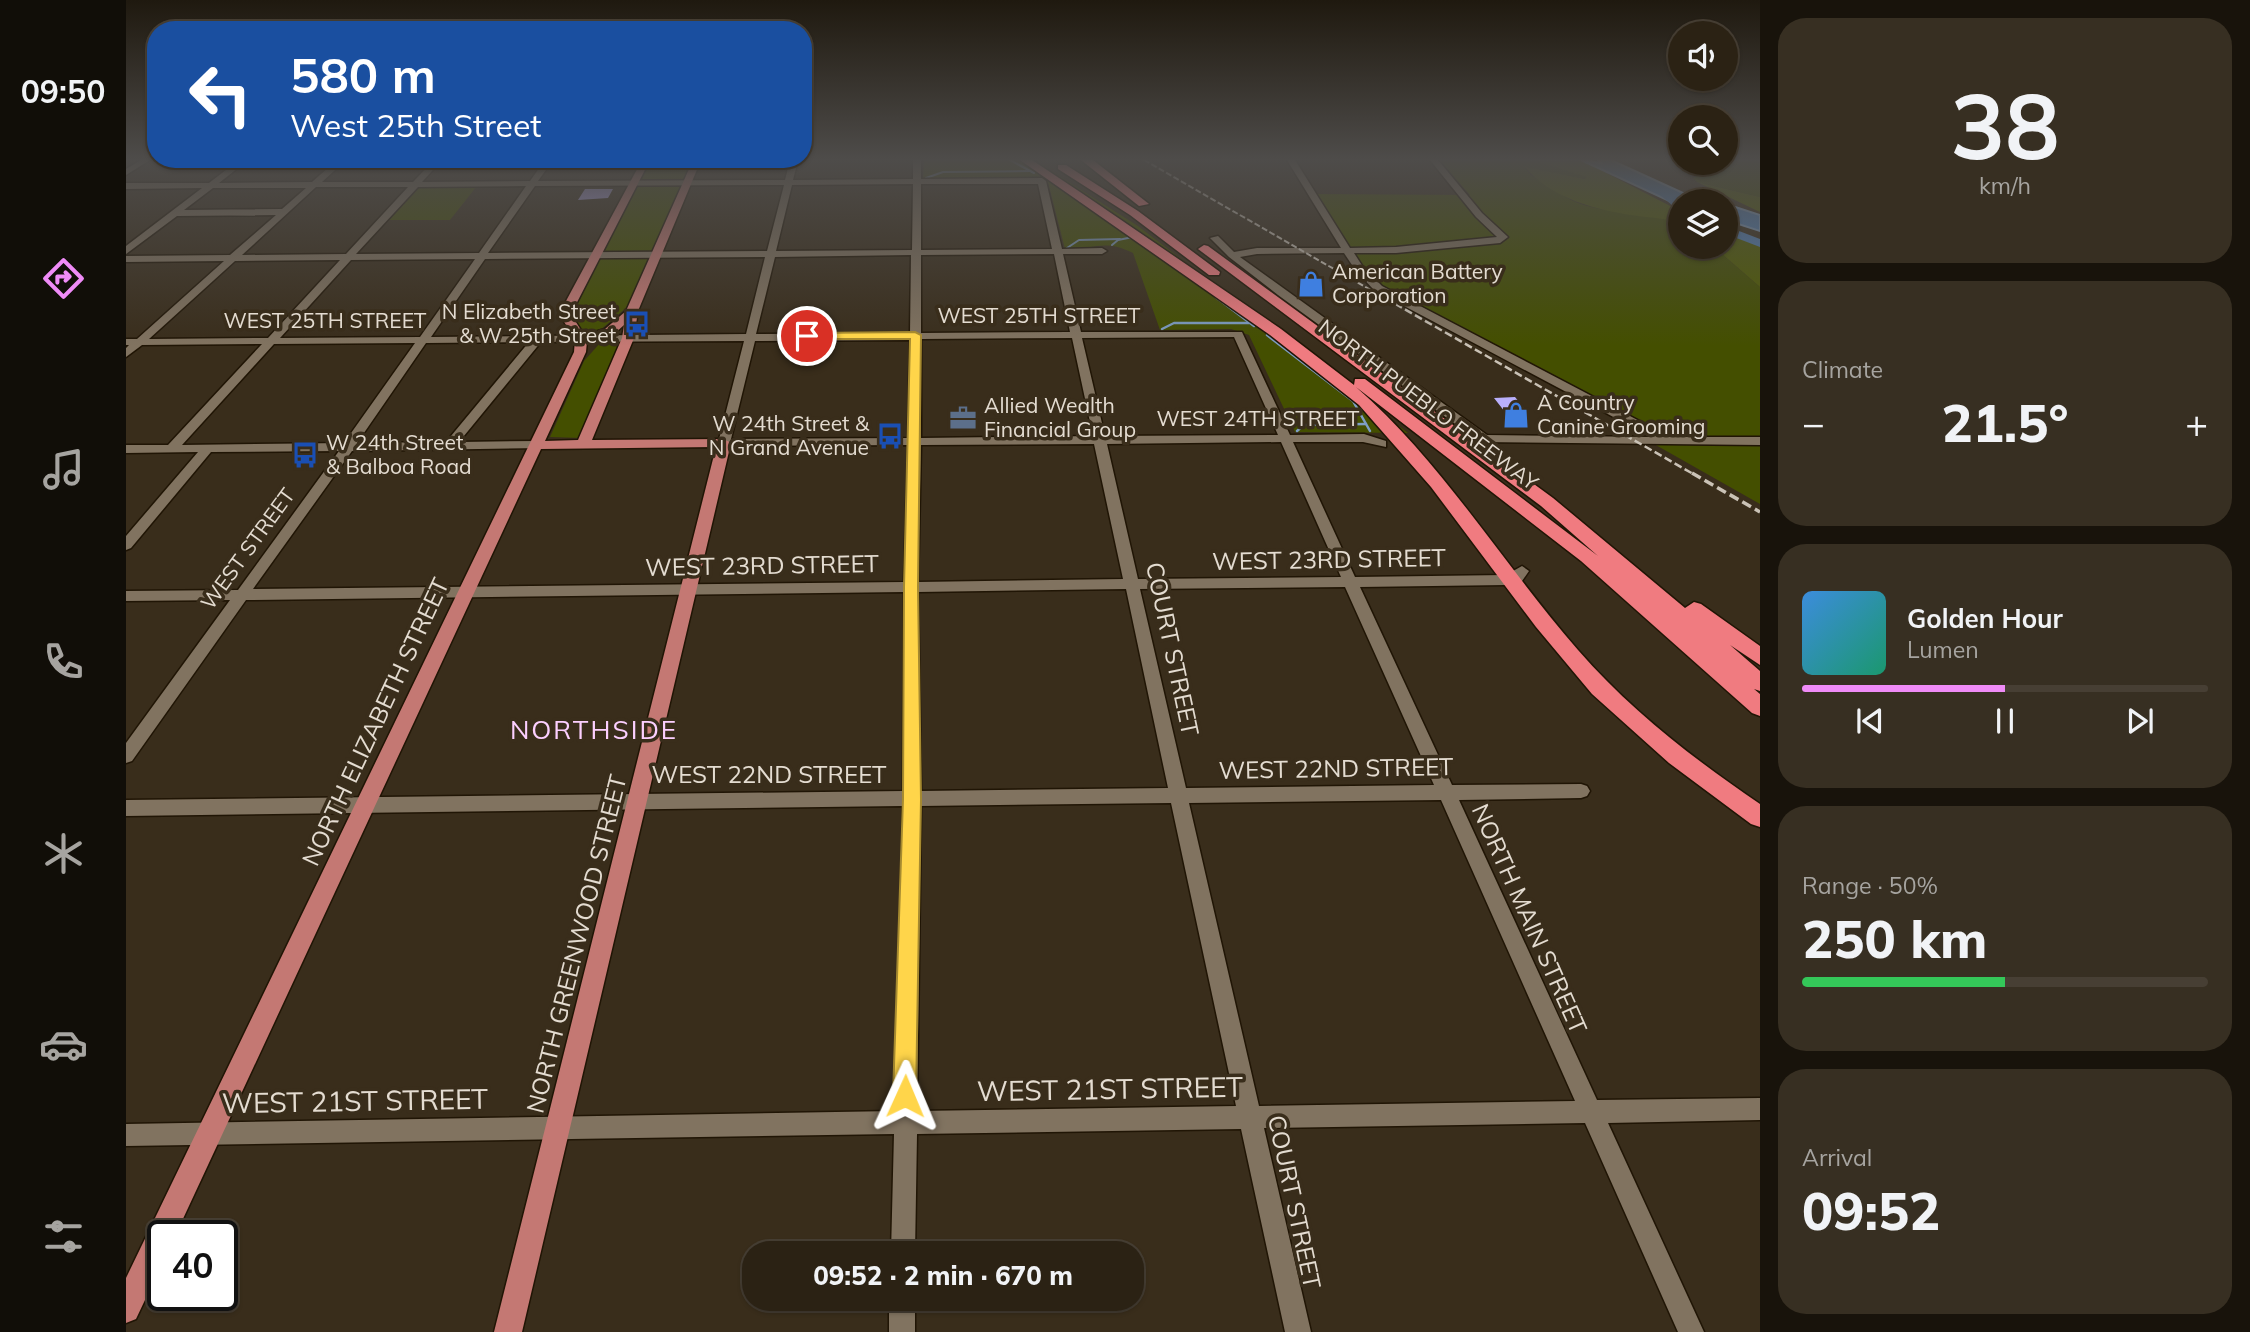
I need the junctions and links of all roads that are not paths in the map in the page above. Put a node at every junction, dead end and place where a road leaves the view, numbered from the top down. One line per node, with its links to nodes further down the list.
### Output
1 (164, 222): 17 (street)
2 (271, 222): 27 (street)
3 (380, 222): 26 (street)
4 (505, 222): 24 (street, WEST STREET)
5 (613, 222): 25 (main road)
6 (671, 222): 22 (main road)
7 (779, 222): 21 (street, NORTH GREENWOOD STREET)
8 (916, 222): 20 (street)
9 (1051, 222): 19 (street, COURT STREET)
10 (1116, 222): 58 (highway)
11 (1144, 222): 68 (highway, NORTH PUEBLO FREEWAY)
12 (1167, 222): 56 (highway, NORTH PUEBLO FREEWAY)
13 (1331, 222): 16 (street)
14 (1489, 222): 16 (street)
15 (1215, 238): 23 (street)
16 (1349, 250): 23 (street); 44 (street)
17 (126, 251)
18 (1102, 251): 19 (street)
19 (1058, 252): 20 (street); 30 (street, COURT STREET)
20 (916, 253): 21 (street); 32 (street)
21 (771, 254): 22 (street); 33 (street, NORTH GREENWOOD STREET)
22 (657, 255): 25 (street); 29 (main road)
23 (1232, 255): 44 (street)
24 (481, 256): 25 (street); 26 (street); 37 (street, WEST STREET)
25 (596, 256): 36 (main road)
26 (348, 257): 27 (street); 38 (street)
27 (232, 258): 28 (street); 40 (street)
28 (126, 259)
29 (632, 311): 34 (main road); 36 (main road)
30 (1076, 334): 31 (street, WEST 25TH STREET); 32 (street, WEST 25TH STREET); 43 (street, COURT STREET)
31 (1238, 334): 42 (street, NORTH MAIN STREET)
32 (915, 335): 33 (street, WEST 25TH STREET); 46 (street)
33 (751, 337): 34 (street, WEST 25TH STREET); 47 (street, NORTH GREENWOOD STREET)
34 (628, 338): 36 (street, WEST 25TH STREET); 50 (main road)
35 (538, 339): 36 (street, WEST 25TH STREET); 37 (street, WEST 25TH STREET); 51 (street)
36 (581, 339): 49 (main road, NORTH ELIZABETH STREET)
37 (421, 340): 38 (street, WEST 25TH STREET); 52 (street, WEST STREET)
38 (271, 341): 40 (street, WEST 25TH STREET); 55 (street)
39 (126, 342): 40 (street, WEST 25TH STREET)
40 (139, 342): 41 (street)
41 (126, 354)
42 (1285, 438): 43 (street, WEST 24TH STREET); 48 (street, WEST 24TH STREET); 59 (street, NORTH MAIN STREET)
43 (1100, 440): 46 (street, WEST 24TH STREET); 60 (street, COURT STREET)
44 (1668, 440): 45 (street)
45 (1760, 441)
46 (915, 442): 47 (street, WEST 24TH STREET); 61 (street)
47 (724, 443): 50 (main road, WEST 24TH STREET); 62 (main road, NORTH GREENWOOD STREET)
48 (1382, 444)
49 (537, 445): 50 (main road, WEST 24TH STREET); 51 (street, WEST 24TH STREET); 63 (main road, NORTH ELIZABETH STREET)
50 (583, 445)
51 (449, 446): 52 (street, WEST 24TH STREET)
52 (348, 447): 53 (street, WEST 24TH STREET); 64 (street, WEST STREET)
53 (208, 448): 55 (street, WEST 24TH STREET); 57 (street)
54 (126, 449): 55 (street, WEST 24TH STREET)
55 (171, 449)
56 (1595, 540): 66 (highway); 67 (highway, NORTH PUEBLO FREEWAY)
57 (126, 545)
58 (1516, 575): 59 (street, WEST 23RD STREET); 77 (highway)
59 (1352, 583): 60 (street, WEST 23RD STREET); 71 (street, NORTH MAIN STREET)
60 (1133, 584): 61 (street, WEST 23RD STREET); 72 (street, COURT STREET)
61 (911, 587): 62 (street, WEST 23RD STREET); 73 (street)
62 (691, 589): 63 (street, WEST 23RD STREET); 74 (main road, NORTH GREENWOOD STREET)
63 (466, 592): 64 (street, WEST 23RD STREET); 75 (main road, NORTH ELIZABETH STREET)
64 (240, 595): 65 (street, WEST 23RD STREET); 69 (street, WEST STREET)
65 (126, 596)
66 (1760, 657)
67 (1760, 682)
68 (1760, 707)
69 (126, 755)
70 (1581, 791): 71 (street, WEST 22ND STREET)
71 (1445, 792): 72 (street, WEST 22ND STREET); 79 (street, NORTH MAIN STREET)
72 (1179, 795): 73 (street, WEST 22ND STREET); 80 (street, COURT STREET)
73 (912, 799): 74 (street, WEST 22ND STREET); 81 (street)
74 (639, 800): 75 (street, WEST 22ND STREET); 82 (main road, NORTH GREENWOOD STREET)
75 (366, 805): 76 (street, WEST 22ND STREET); 83 (main road, NORTH ELIZABETH STREET)
76 (126, 808)
77 (1760, 817)
78 (1760, 1109): 79 (street, WEST 21ST STREET)
79 (1589, 1112): 80 (street, WEST 21ST STREET); 91 (street, NORTH MAIN STREET)
80 (1251, 1116): 81 (street, WEST 21ST STREET); 90 (street, COURT STREET)
81 (904, 1123): 82 (street, WEST 21ST STREET); 85 (street)
82 (559, 1127): 83 (street, WEST 21ST STREET); 88 (main road, NORTH GREENWOOD STREET)
83 (210, 1133): 84 (street, WEST 21ST STREET); 86 (main road, NORTH ELIZABETH STREET)
84 (126, 1135)
85 (903, 1241)
86 (126, 1309)
87 (902, 1311): 89 (street)
88 (508, 1332)
89 (902, 1332)
90 (1298, 1332)
91 (1690, 1332)

